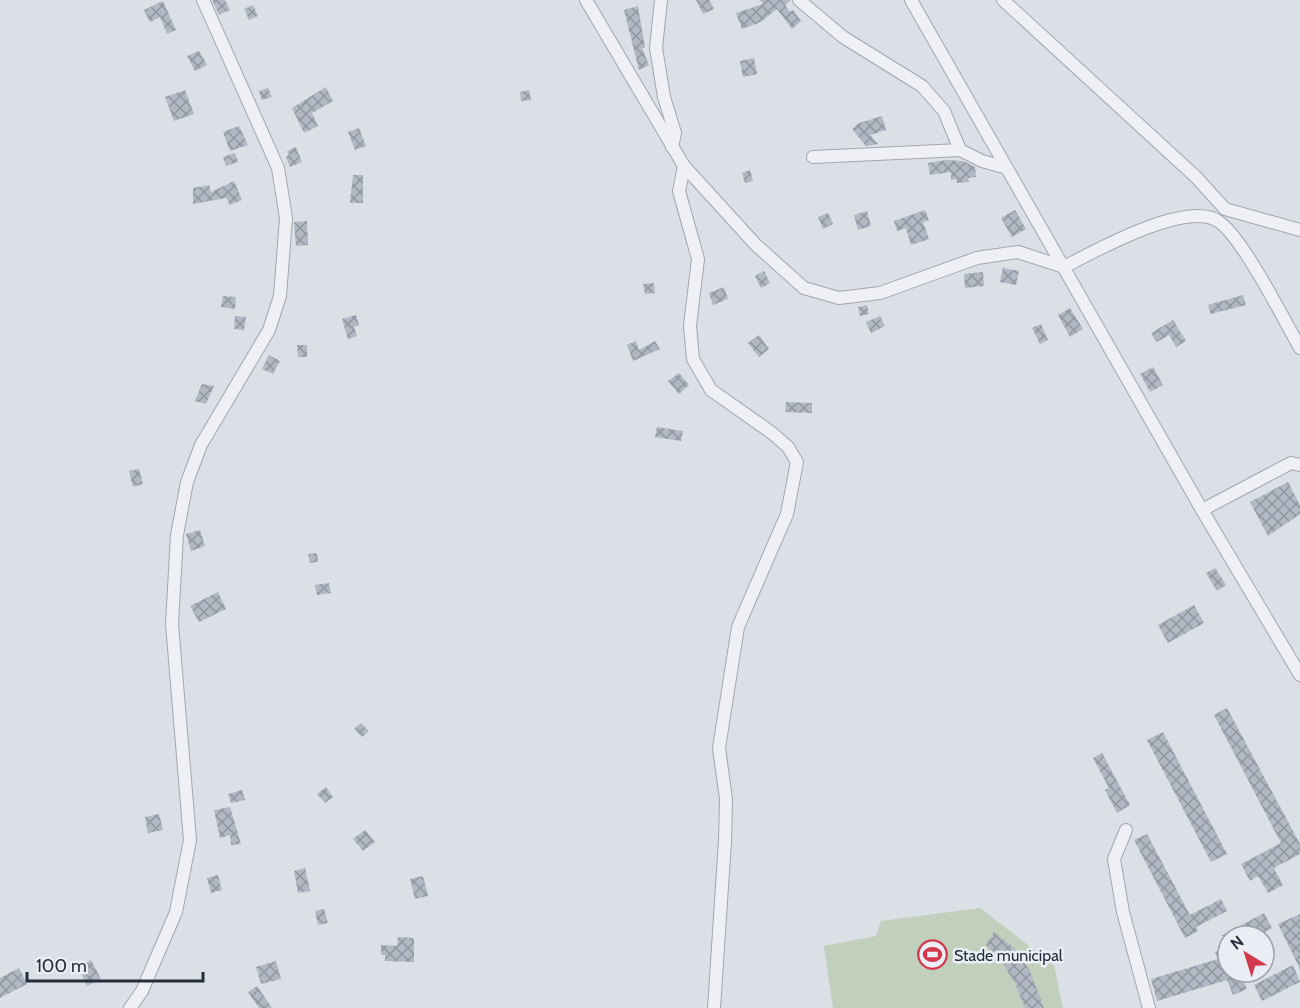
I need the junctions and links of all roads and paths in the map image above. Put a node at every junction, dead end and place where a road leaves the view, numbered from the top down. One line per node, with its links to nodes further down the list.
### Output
1 (203, 0): 20 (street)
2 (586, 0): 7 (street)
3 (661, 0): 7 (street)
4 (799, 0): 8 (street)
5 (911, 0): 11 (street)
6 (1003, 0): 12 (street)
7 (672, 147): 10 (street)
8 (960, 150): 9 (street); 11 (street)
9 (813, 157)
10 (684, 166): 14 (street); 21 (street)
11 (1007, 168): 14 (street)
12 (1221, 215): 13 (street); 14 (street); 15 (street)
13 (1300, 230)
14 (1064, 267): 17 (street)
15 (1300, 348)
16 (1300, 465): 17 (street)
17 (1202, 510): 18 (street)
18 (1300, 675)
19 (1126, 830): 22 (street)
20 (130, 1008)
21 (714, 1008)
22 (1149, 1008)

